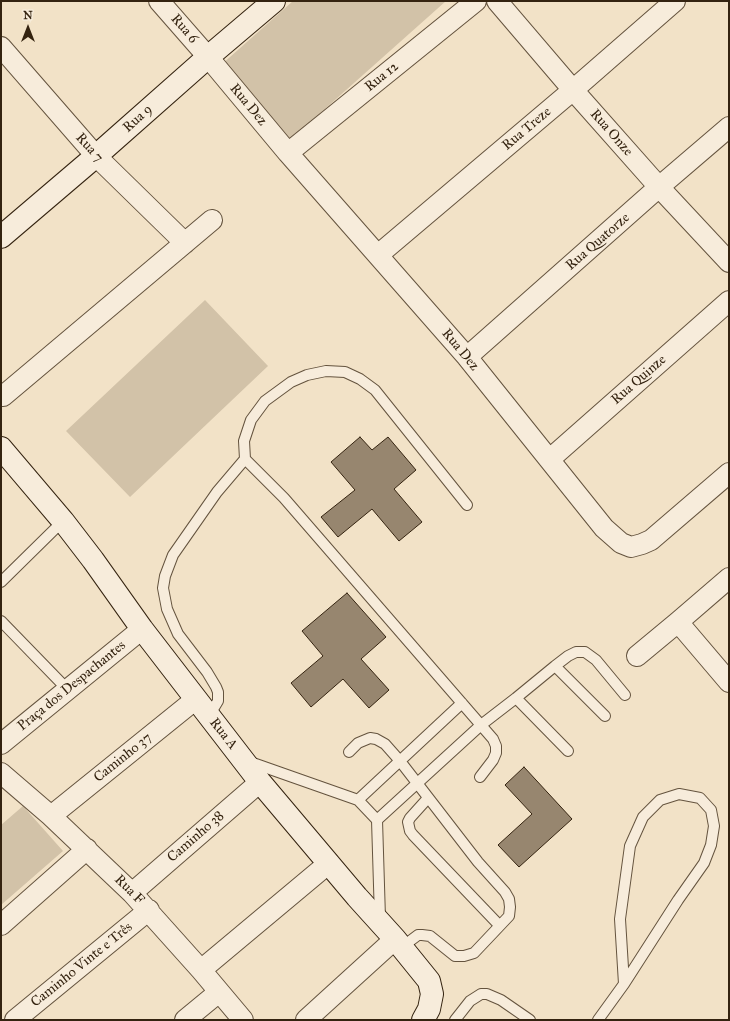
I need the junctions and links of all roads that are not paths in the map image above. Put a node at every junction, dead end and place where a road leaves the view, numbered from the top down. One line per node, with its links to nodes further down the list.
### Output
1 (159, 1): 7 (street, Rua 6)
2 (274, 1): 7 (street, Rua 9)
3 (476, 1): 10 (street, Rua 12)
4 (498, 1): 8 (street, Rua Onze)
5 (675, 1): 8 (street, Rua Treze)
6 (1, 47): 11 (street, Rua 7)
7 (208, 57): 10 (street, Rua Dez); 11 (street, Rua 9)
8 (573, 90): 12 (street, Rua Onze); 16 (street, Rua Treze)
9 (729, 127): 12 (street, Rua Quatorze)
10 (288, 153): 16 (street, Rua Dez)
11 (96, 156): 14 (street, Rua 9); 15 (street, Rua 7)
12 (659, 187): 17 (street, Rua Onze); 19 (street, Rua Quatorze)
13 (212, 220): 15 (street)
14 (1, 237)
15 (185, 243): 20 (street)
16 (378, 255): 19 (street, Rua Dez)
17 (729, 262)
18 (729, 301): 23 (street, Rua Quinze)
19 (467, 357): 23 (street, Rua Dez)
20 (3, 396)
21 (4, 458): 26 (street, Rua A)
22 (245, 459): 25 (lane); 38 (lane); 39 (lane)
23 (550, 459): 24 (street, Rua Dez)
24 (729, 473)
25 (466, 505)
26 (63, 521): 28 (lane); 31 (street, Rua A)
27 (729, 578): 30 (street)
28 (1, 582)
29 (1, 621): 35 (lane)
30 (678, 622): 32 (street); 34 (street)
31 (142, 629): 35 (street, Praça dos Despachantes); 39 (street, Rua A)
32 (637, 656)
33 (555, 666): 36 (lane); 37 (lane); 40 (lane)
34 (729, 682)
35 (68, 690): 42 (street, Praça dos Despachantes)
36 (625, 695)
37 (516, 698): 41 (lane); 43 (lane)
38 (462, 703): 41 (lane); 46 (lane)
39 (202, 707): 45 (street, Rua A); 53 (street, Caminho 37)
40 (605, 716)
41 (481, 725): 48 (lane); 50 (lane)
42 (1, 744)
43 (568, 751)
44 (349, 752): 46 (lane)
45 (242, 760): 49 (street, Rua A); 52 (lane)
46 (400, 761): 50 (lane); 52 (lane)
47 (1, 773): 53 (street, Rua F)
48 (480, 777)
49 (260, 782): 56 (street, Rua A); 57 (street, Caminho 38)
50 (417, 782): 51 (lane); 54 (lane)
51 (428, 798): 61 (lane); 61 (lane)
52 (358, 800): 54 (lane)
53 (51, 816): 55 (street, Rua F)
54 (377, 820): 59 (lane)
55 (87, 850): 57 (street, Rua F); 60 (street)
56 (329, 863): 59 (street, Rua A); 63 (street)
57 (132, 892): 58 (street, Rua F)
58 (149, 910): 63 (street, Rua F); 66 (street, Caminho Vinte e Três)
59 (380, 922): 62 (street, Rua A)
60 (1, 925)
61 (500, 925): 62 (lane)
62 (398, 943): 69 (street); 70 (street, Rua A)
63 (201, 970): 65 (street, Rua F)
64 (624, 984): 64 (lane); 73 (lane)
65 (219, 992): 67 (street); 68 (street, Rua F)
66 (15, 1020)
67 (185, 1020)
68 (243, 1020)
69 (306, 1020)
70 (423, 1020)
71 (455, 1020): 72 (lane)
72 (528, 1020)
73 (598, 1020)

